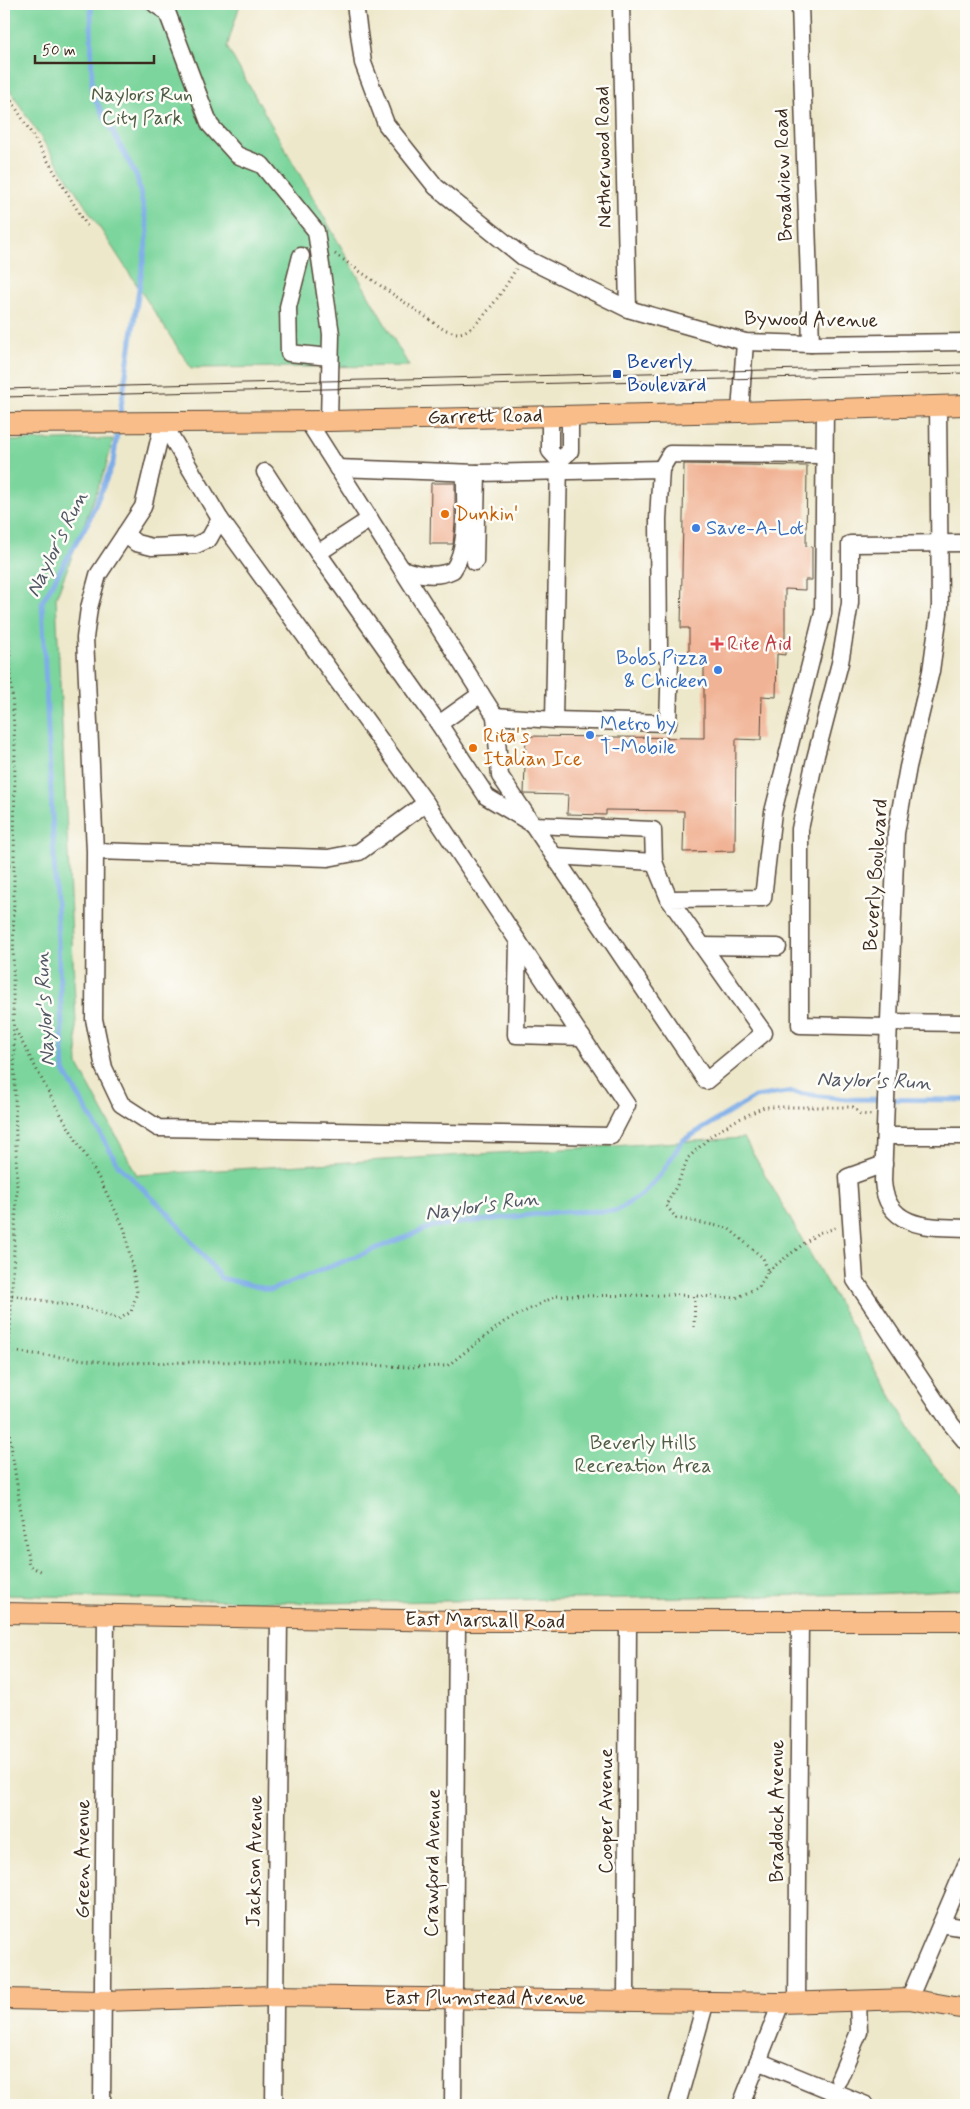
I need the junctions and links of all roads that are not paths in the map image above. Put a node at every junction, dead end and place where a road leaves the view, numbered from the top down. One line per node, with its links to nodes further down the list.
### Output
1 (355, 4): 6 (street)
2 (622, 4): 6 (street, Netherwood Road)
3 (800, 4): 9 (street, Broadview Road)
4 (164, 6): 10 (street)
5 (301, 256): 10 (street)
6 (628, 310): 7 (street, Bywood Avenue)
7 (745, 342): 9 (street, Bywood Avenue); 14 (street)
8 (966, 342): 9 (street, Bywood Avenue)
9 (811, 344)
10 (330, 357): 18 (street)
11 (966, 404): 12 (main road, Garrett Road)
12 (938, 405): 13 (main road, Garrett Road); 30 (street, Beverly Boulevard)
13 (824, 409): 14 (main road, Garrett Road); 21 (street)
14 (740, 412): 16 (main road, Garrett Road)
15 (550, 416): 16 (main road, Garrett Road); 18 (main road, Garrett Road); 22 (street)
16 (570, 416): 22 (street)
17 (307, 420): 18 (main road, Garrett Road); 20 (main road, Garrett Road); 23 (street)
18 (329, 421)
19 (4, 423): 20 (main road, Garrett Road)
20 (163, 423): 27 (street); 29 (street)
21 (824, 455): 24 (street); 44 (street)
22 (559, 467): 24 (street); 26 (street); 37 (street)
23 (337, 468): 26 (street); 28 (street)
24 (661, 469): 37 (street)
25 (265, 472): 32 (street)
26 (471, 473): 33 (street); 34 (street)
27 (220, 519): 29 (street); 39 (street)
28 (370, 519): 32 (street); 34 (street)
29 (125, 534): 41 (street)
30 (940, 543): 31 (street); 49 (street, Beverly Boulevard); 49 (street)
31 (966, 543)
32 (318, 553): 38 (street)
33 (475, 562)
34 (402, 569): 35 (street)
35 (481, 694): 36 (street); 38 (street)
36 (495, 716): 37 (street); 40 (street)
37 (554, 720)
38 (439, 724): 40 (street)
39 (426, 803): 41 (street); 45 (street)
40 (534, 825): 42 (street); 43 (street)
41 (95, 851): 50 (street)
42 (554, 856): 43 (street); 46 (street)
43 (654, 862): 44 (street)
44 (670, 899): 46 (street)
45 (518, 941): 50 (street); 50 (street)
46 (703, 946): 47 (street)
47 (778, 947)
48 (966, 1023): 49 (street)
49 (889, 1024): 51 (street, Beverly Boulevard)
50 (582, 1037)
51 (885, 1136): 52 (street); 53 (street, Beverly Boulevard)
52 (966, 1136)
53 (884, 1164): 54 (street, Beverly Boulevard); 55 (street)
54 (966, 1228)
55 (966, 1442)
56 (4, 1613): 57 (main road, East Marshall Road)
57 (106, 1614): 58 (main road, East Marshall Road); 72 (street, Green Avenue)
58 (279, 1618): 59 (main road, East Marshall Road); 66 (street, Jackson Avenue)
59 (457, 1621): 62 (main road, East Marshall Road); 67 (street, Crawford Avenue)
60 (800, 1621): 61 (main road, East Marshall Road); 62 (main road, East Marshall Road); 74 (street, Braddock Avenue)
61 (966, 1621)
62 (628, 1622): 68 (street, Cooper Avenue)
63 (966, 1865): 64 (street)
64 (941, 1924): 65 (street); 69 (street)
65 (966, 1928)
66 (274, 1996): 67 (main road, East Plumstead Avenue); 72 (main road, East Plumstead Avenue); 80 (street, Jackson Avenue)
67 (452, 1999): 68 (main road, East Plumstead Avenue); 81 (street, Crawford Avenue)
68 (626, 1999): 73 (main road, East Plumstead Avenue)
69 (909, 1999): 71 (main road, East Plumstead Avenue); 75 (main road, East Plumstead Avenue)
70 (4, 2000): 72 (main road, East Plumstead Avenue)
71 (858, 2000): 74 (main road, East Plumstead Avenue); 77 (street)
72 (103, 2001): 79 (street, Green Avenue)
73 (706, 2001): 74 (main road, East Plumstead Avenue); 78 (street)
74 (789, 2002): 76 (street)
75 (966, 2009)
76 (758, 2061): 82 (street); 83 (street)
77 (839, 2079)
78 (678, 2101)
79 (102, 2105)
80 (274, 2105)
81 (453, 2105)
82 (741, 2105)
83 (866, 2105)

